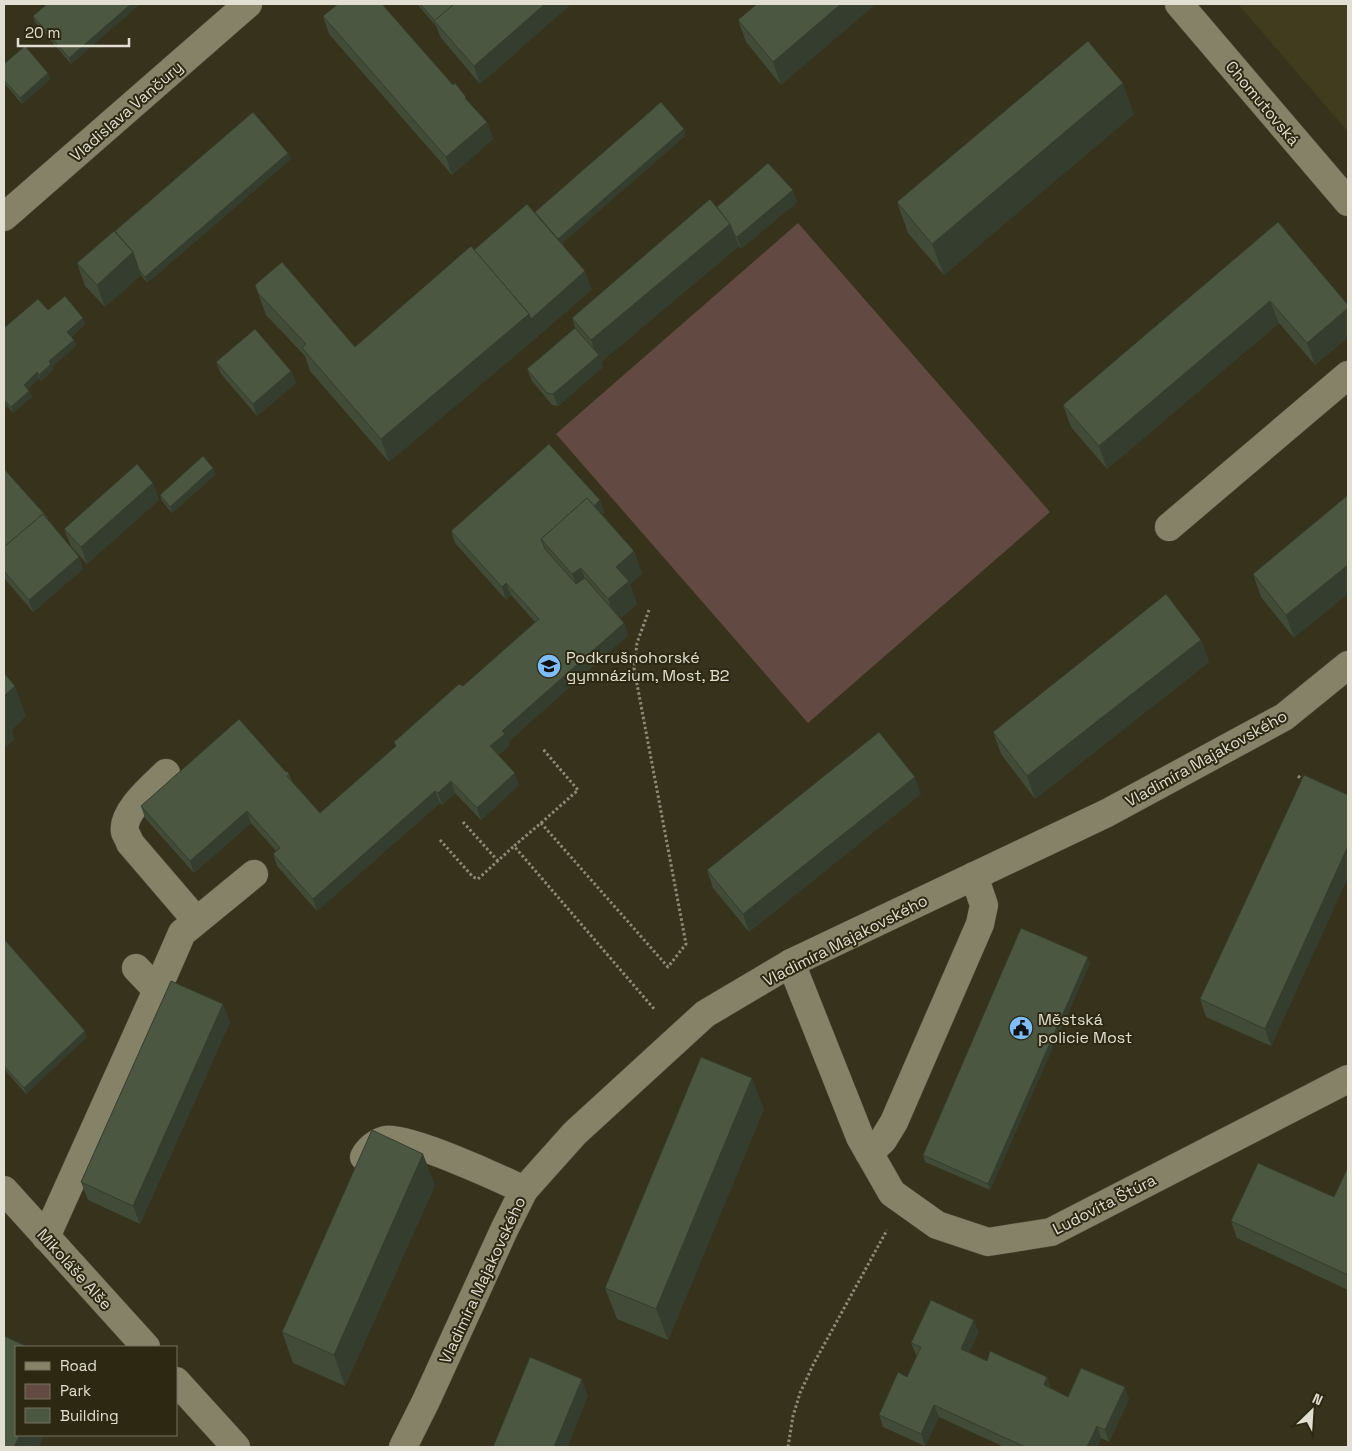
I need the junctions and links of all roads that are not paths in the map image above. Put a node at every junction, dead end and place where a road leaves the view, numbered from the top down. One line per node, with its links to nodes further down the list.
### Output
1 (248, 4): 4 (street, Vladislava Vančury)
2 (1179, 4): 3 (street, Chomutovská)
3 (1348, 202)
4 (4, 217)
5 (1348, 375): 6 (street)
6 (1169, 526)
7 (1348, 665): 10 (street, Vladimíra Majakovského)
8 (166, 773): 11 (street)
9 (254, 874): 11 (street)
10 (974, 876): 12 (street, Vladimíra Majakovského); 16 (street)
11 (196, 920): 14 (street)
12 (791, 963): 16 (street, Ludovíta Štúra); 19 (street, Vladimíra Majakovského)
13 (136, 968): 14 (street)
14 (157, 990): 20 (street)
15 (1348, 1079): 16 (street, Ludovíta Štúra)
16 (869, 1152)
17 (351, 1183): 19 (street)
18 (4, 1190): 20 (street, Mikoláše Alše)
19 (524, 1190): 24 (street, Vladimíra Majakovského)
20 (46, 1237): 21 (street, Mikoláše Alše)
21 (145, 1346)
22 (178, 1383): 23 (street)
23 (236, 1447)
24 (403, 1447)

